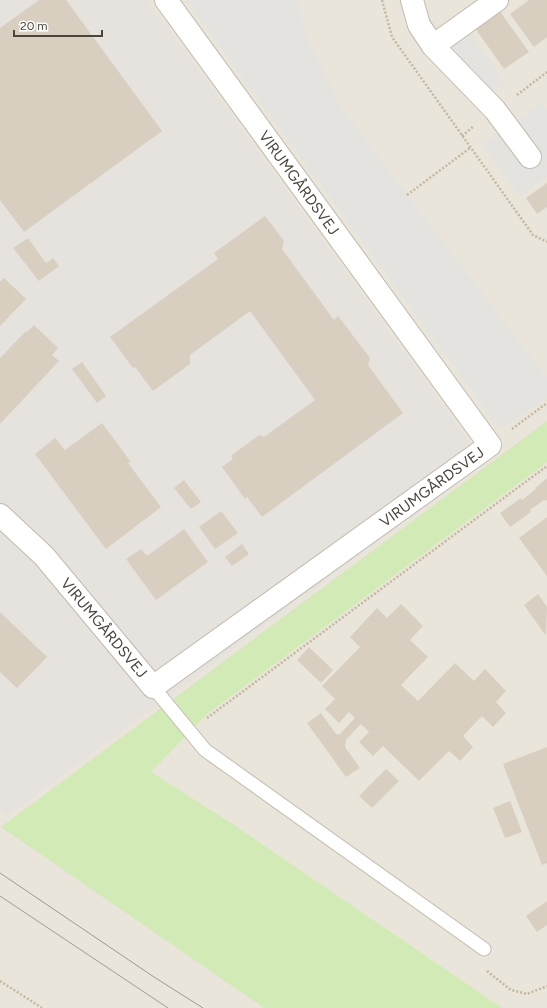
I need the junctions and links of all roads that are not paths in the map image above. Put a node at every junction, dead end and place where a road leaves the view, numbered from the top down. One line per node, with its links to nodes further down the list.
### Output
1 (166, 0): 7 (street, VIRUMGÅRDSVEJ)
2 (412, 0): 4 (street)
3 (498, 0): 4 (street)
4 (433, 46): 5 (street)
5 (530, 157)
6 (0, 515): 7 (street, VIRUMGÅRDSVEJ)
7 (153, 687): 8 (lane)
8 (484, 949)

